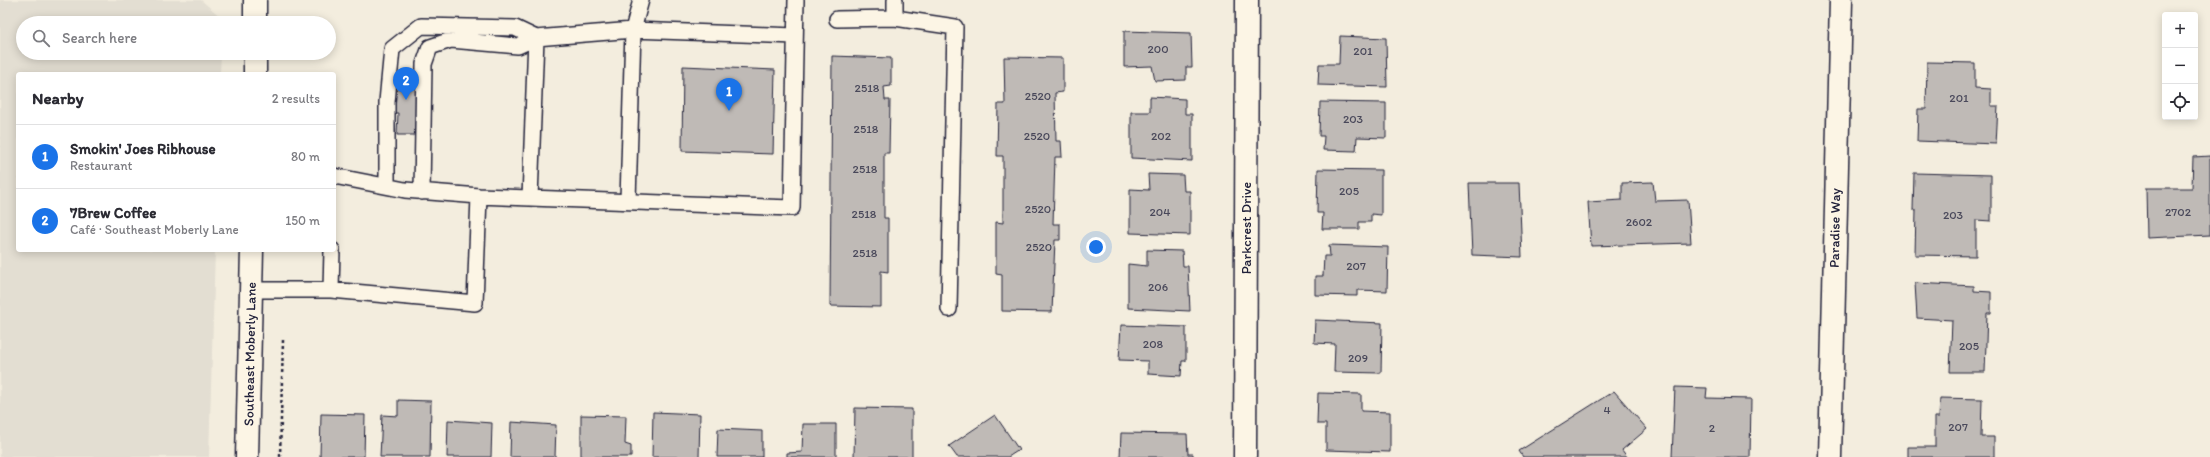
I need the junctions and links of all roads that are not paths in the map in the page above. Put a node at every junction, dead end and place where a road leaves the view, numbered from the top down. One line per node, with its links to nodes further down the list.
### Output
1 (255, 0): 7 (street)
2 (641, 0): 10 (lane)
3 (796, 0): 11 (lane)
4 (895, 0): 8 (lane)
5 (1247, 0): 27 (street, Parkcrest Drive)
6 (1841, 0): 28 (street, Paradise Way)
7 (255, 16)
8 (895, 18): 9 (lane); 25 (lane)
9 (837, 19)
10 (633, 30): 11 (lane); 12 (lane); 20 (lane)
11 (794, 36): 20 (lane)
12 (536, 38): 16 (lane); 17 (lane); 19 (lane)
13 (255, 60): 14 (street)
14 (255, 72)
15 (336, 176): 16 (lane)
16 (387, 186): 17 (lane)
17 (422, 192): 18 (lane)
18 (479, 196): 19 (lane); 24 (lane)
19 (530, 198): 20 (lane)
20 (628, 200)
21 (252, 252): 23 (street, Southeast Moberly Lane)
22 (332, 252): 24 (lane)
23 (251, 290): 24 (lane); 26 (street, Southeast Moberly Lane)
24 (331, 290)
25 (949, 309)
26 (247, 457)
27 (1245, 457)
28 (1830, 457)

